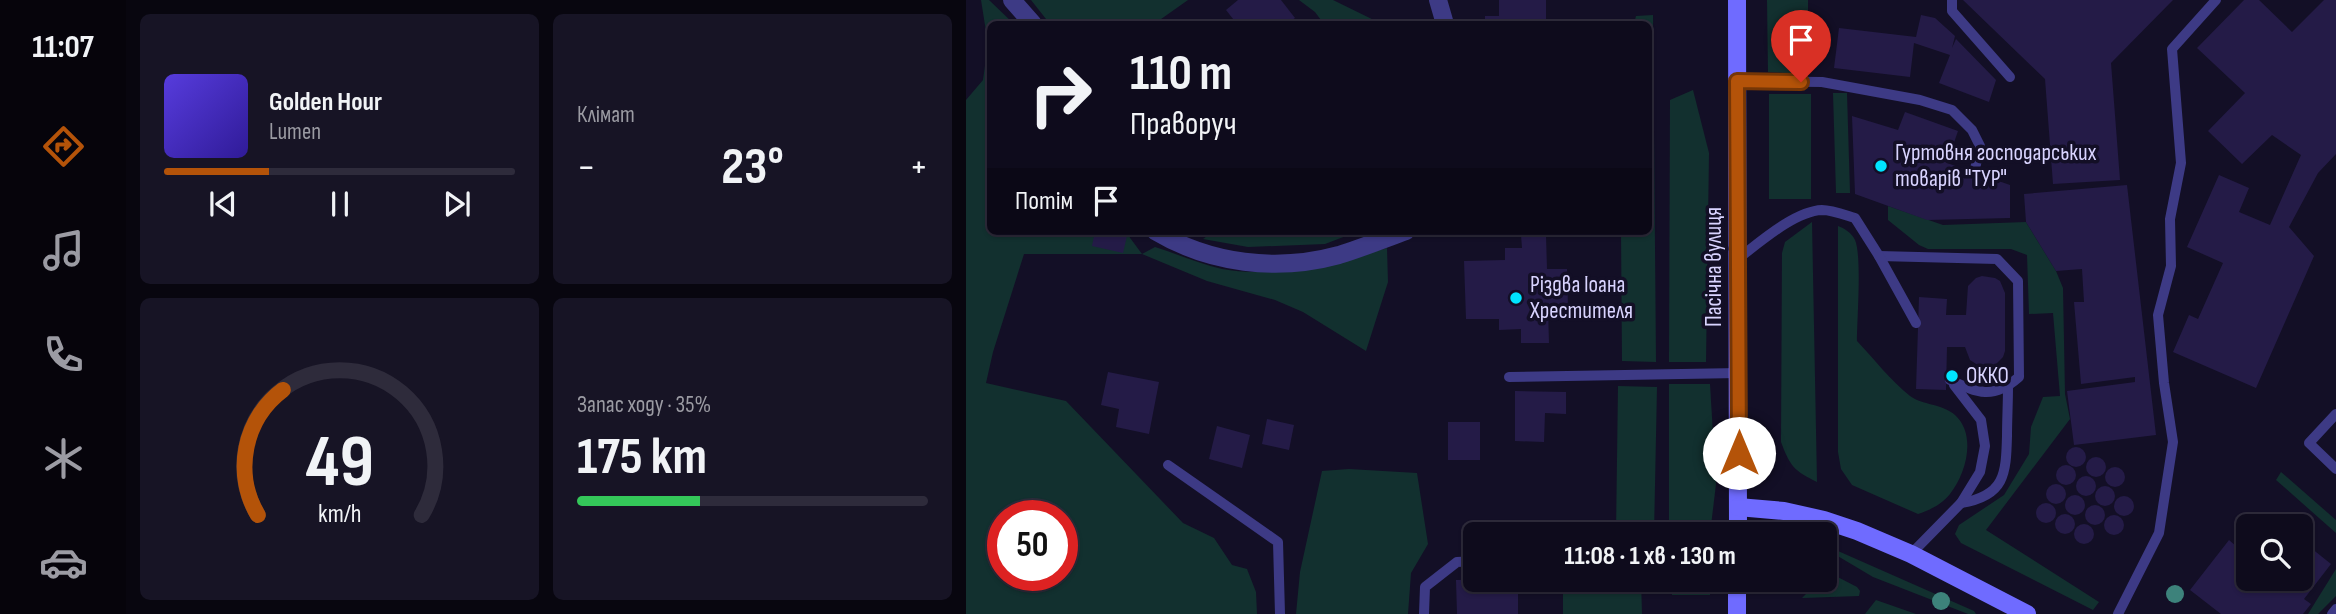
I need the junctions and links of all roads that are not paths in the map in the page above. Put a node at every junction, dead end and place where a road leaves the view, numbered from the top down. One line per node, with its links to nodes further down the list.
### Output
1 (1012, 0): 6 (street)
2 (1438, 0): 7 (street)
3 (1737, 0): 9 (main road, Пасічна вулиця)
4 (1952, 0): 8 (lane)
5 (2216, 0): 34 (lane)
6 (1031, 21)
7 (1444, 21)
8 (2010, 77)
9 (1737, 81): 10 (lane); 14 (main road, Пасічна вулиця)
10 (1975, 169)
11 (1162, 235): 12 (street)
12 (1395, 235)
13 (1879, 256): 14 (lane); 15 (lane); 18 (lane)
14 (1739, 257): 16 (main road, Пасічна вулиця)
15 (1916, 323)
16 (1739, 373): 17 (lane); 23 (main road, Пасічна вулиця)
17 (1509, 377)
18 (2008, 387): 22 (lane); 22 (lane)
19 (2336, 414): 21 (lane)
20 (1168, 466): 30 (lane)
21 (2336, 469)
22 (1961, 503): 25 (lane)
23 (1738, 507): 24 (main road, Пасічна вулиця); 25 (main road)
24 (1738, 522)
25 (1911, 555): 28 (main road)
26 (1463, 562): 31 (lane)
27 (1737, 592): 32 (main road)
28 (2007, 609): 33 (main road)
29 (2336, 609): 35 (lane)
30 (1280, 614)
31 (1424, 614)
32 (1737, 614)
33 (2027, 614)
34 (2118, 614)
35 (2332, 614)

